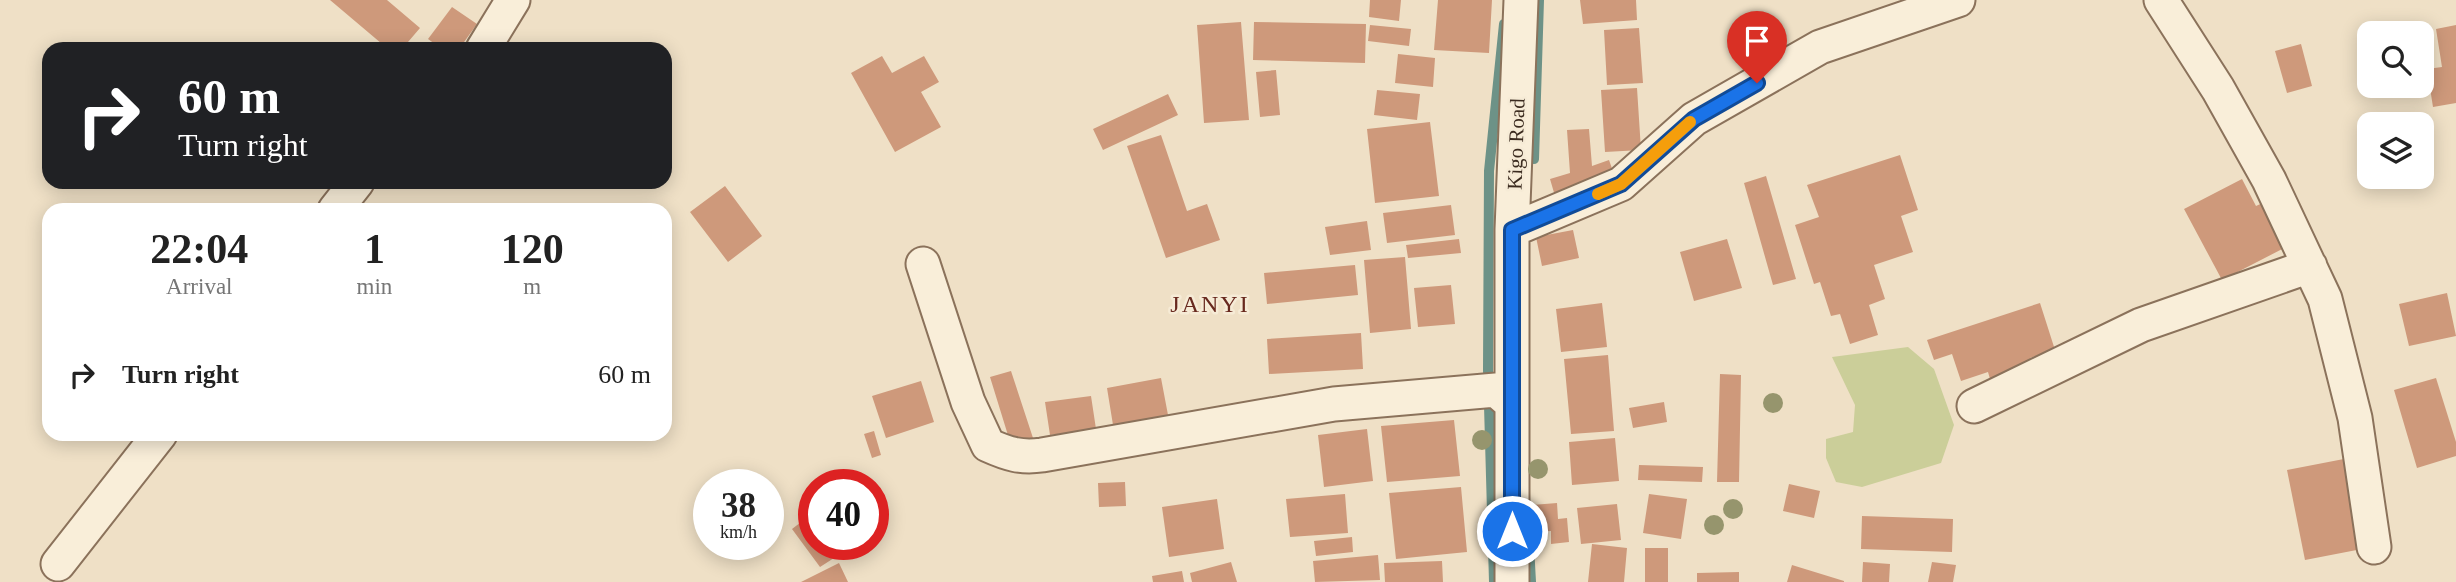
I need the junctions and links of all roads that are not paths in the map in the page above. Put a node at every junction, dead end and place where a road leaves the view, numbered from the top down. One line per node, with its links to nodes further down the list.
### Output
1 (513, 0): 5 (street)
2 (1521, 0): 8 (street, Kigo Road)
3 (1958, 0): 8 (street)
4 (2161, 0): 10 (street)
5 (487, 42)
6 (352, 189): 7 (street)
7 (340, 203)
8 (1512, 230): 11 (street, Kigo Road)
9 (923, 264): 11 (street)
10 (2310, 266): 12 (street); 14 (street)
11 (1512, 404): 16 (street, Kigo Road)
12 (1974, 406)
13 (155, 441): 15 (street)
14 (2374, 547)
15 (58, 564)
16 (1512, 582)

